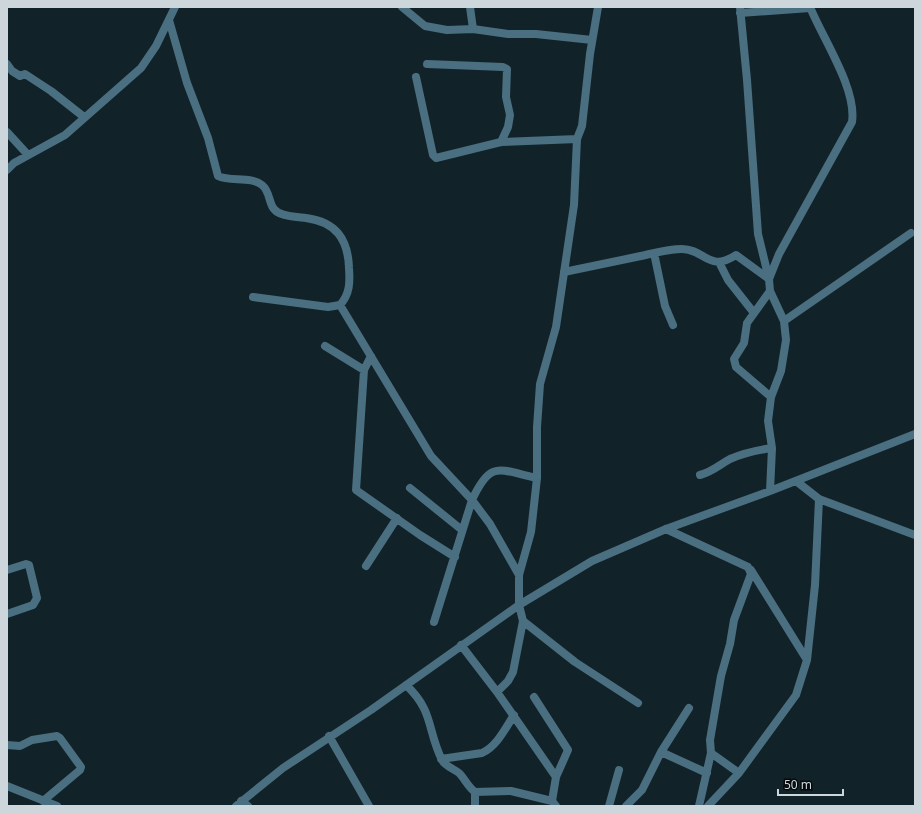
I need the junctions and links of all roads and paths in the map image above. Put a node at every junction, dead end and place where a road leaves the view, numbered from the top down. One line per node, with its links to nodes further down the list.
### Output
1 (402, 7): 8 (street)
2 (470, 7): 8 (street)
3 (598, 7): 9 (street)
4 (810, 7): 6 (street); 23 (street)
5 (174, 8): 7 (street)
6 (740, 10): 23 (street)
7 (169, 20): 13 (street); 26 (street)
8 (473, 29): 9 (street)
9 (592, 40): 15 (street)
10 (7, 64): 13 (street)
11 (427, 64): 16 (street)
12 (416, 77): 16 (street)
13 (84, 117): 17 (street)
14 (7, 132): 17 (street)
15 (577, 139): 16 (street); 22 (street)
16 (501, 142)
17 (28, 155): 18 (street)
18 (7, 170)
19 (911, 233): 28 (street)
20 (654, 253): 21 (street); 22 (street); 29 (street)
21 (719, 262): 23 (street); 27 (street)
22 (564, 272): 37 (street)
23 (769, 279): 24 (street)
24 (770, 291): 27 (street); 28 (street)
25 (253, 297): 26 (street)
26 (340, 305): 31 (street)
27 (754, 313): 33 (street)
28 (784, 321): 33 (street)
29 (673, 325)
30 (325, 346): 32 (street)
31 (371, 356): 32 (street); 42 (street)
32 (364, 370): 43 (street)
33 (771, 397): 35 (street)
34 (915, 434): 38 (street)
35 (772, 448): 36 (street); 40 (street)
36 (700, 475)
37 (538, 478): 42 (street); 51 (street)
38 (796, 481): 40 (street); 41 (street)
39 (410, 488): 45 (street)
40 (770, 491): 44 (street)
41 (819, 499): 46 (street); 57 (street)
42 (472, 500): 45 (street); 51 (street)
43 (397, 518): 47 (street); 48 (street)
44 (666, 529): 50 (street); 52 (street)
45 (462, 530): 47 (street)
46 (915, 535)
47 (455, 557): 55 (street)
48 (366, 566)
49 (7, 570): 53 (street)
50 (750, 570): 57 (street); 67 (street)
51 (519, 575): 52 (street)
52 (519, 605): 54 (street); 56 (street)
53 (7, 614)
54 (523, 621): 59 (street); 61 (street)
55 (434, 622)
56 (461, 645): 58 (street); 59 (street)
57 (808, 660): 71 (street)
58 (406, 685): 64 (street); 68 (street)
59 (497, 692): 63 (street)
60 (534, 698): 72 (street)
61 (638, 703)
62 (689, 708): 66 (street)
63 (514, 715): 68 (street); 72 (street)
64 (329, 736): 77 (street); 79 (street)
65 (7, 745): 75 (street)
66 (661, 752): 70 (street); 82 (street)
67 (711, 753): 70 (street); 71 (street)
68 (441, 760): 74 (street)
69 (619, 770): 81 (street)
70 (707, 772): 83 (street)
71 (739, 773): 84 (street)
72 (556, 776): 76 (street)
73 (7, 786): 75 (street)
74 (475, 792): 76 (street); 80 (street)
75 (43, 801): 78 (street)
76 (554, 803)
77 (242, 804)
78 (57, 806)
79 (369, 806)
80 (475, 806)
81 (609, 806)
82 (626, 806)
83 (699, 806)
84 (708, 806)

